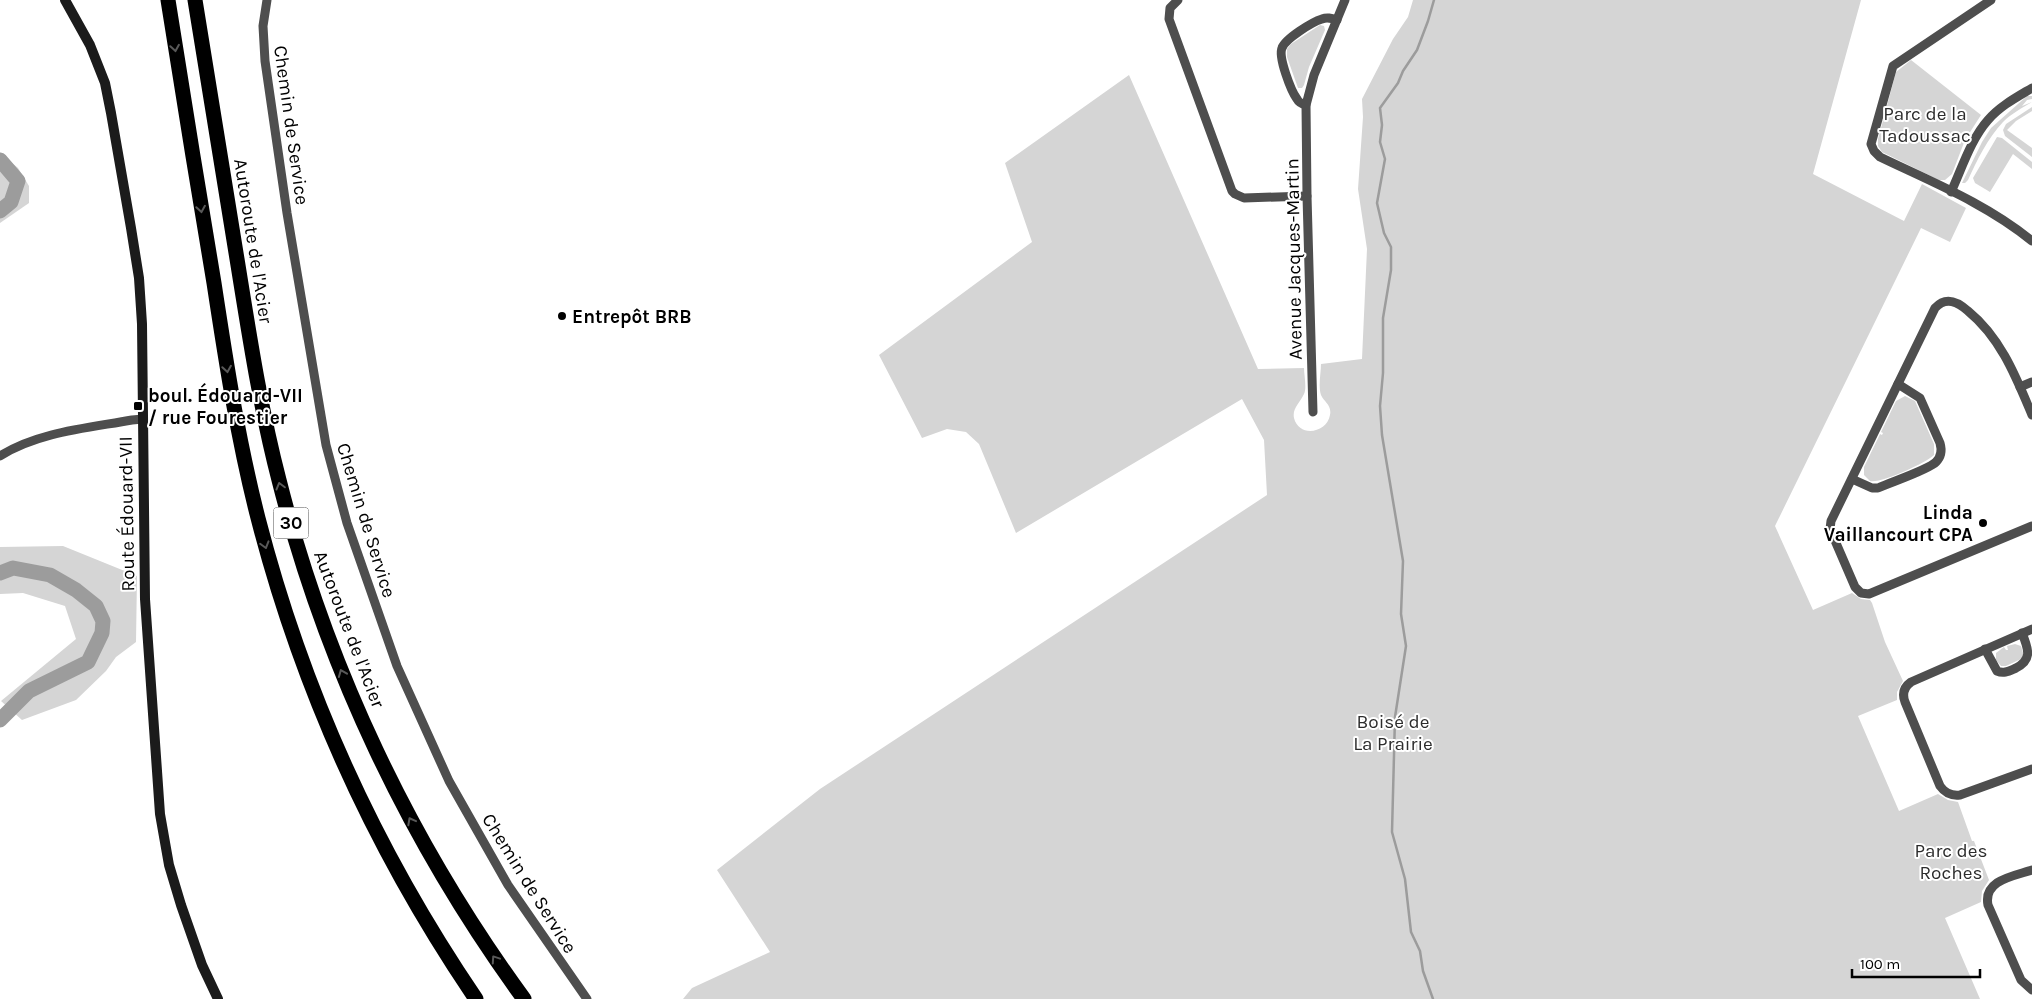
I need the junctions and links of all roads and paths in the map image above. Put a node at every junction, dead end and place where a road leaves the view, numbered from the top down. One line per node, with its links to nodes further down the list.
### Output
1 (65, 0): 19 (main road, Route Édouard-VII)
2 (168, 0): 30 (highway, 30, one-way to 30)
3 (195, 0): 31 (highway, Autoroute de l'Acier / 30, one-way to 3)
4 (267, 0): 32 (street, Chemin de Service)
5 (1178, 0): 12 (street)
6 (1345, 0): 8 (street, Avenue Jacques-Martin)
7 (1991, 0): 11 (street)
8 (1337, 20): 10 (street, Avenue Jacques-Martin); 10 (street)
9 (2032, 88): 11 (street)
10 (1306, 105): 12 (street, Avenue Jacques-Martin)
11 (1951, 192): 13 (street)
12 (1307, 196): 17 (street, Avenue Jacques-Martin)
13 (2032, 241)
14 (2032, 382): 16 (street)
15 (1898, 384): 16 (street); 21 (street); 21 (street)
16 (2020, 387): 18 (street)
17 (1313, 412)
18 (2032, 415)
19 (143, 419): 20 (street); 29 (main road, Route Édouard-VII)
20 (0, 456)
21 (1852, 479): 22 (street)
22 (2032, 526)
23 (2032, 629): 24 (street)
24 (2022, 633): 25 (street); 25 (street)
25 (1985, 649): 26 (street)
26 (2032, 769)
27 (2032, 870): 28 (street)
28 (2032, 990)
29 (218, 999)
30 (476, 999)
31 (524, 999)
32 (586, 999)

